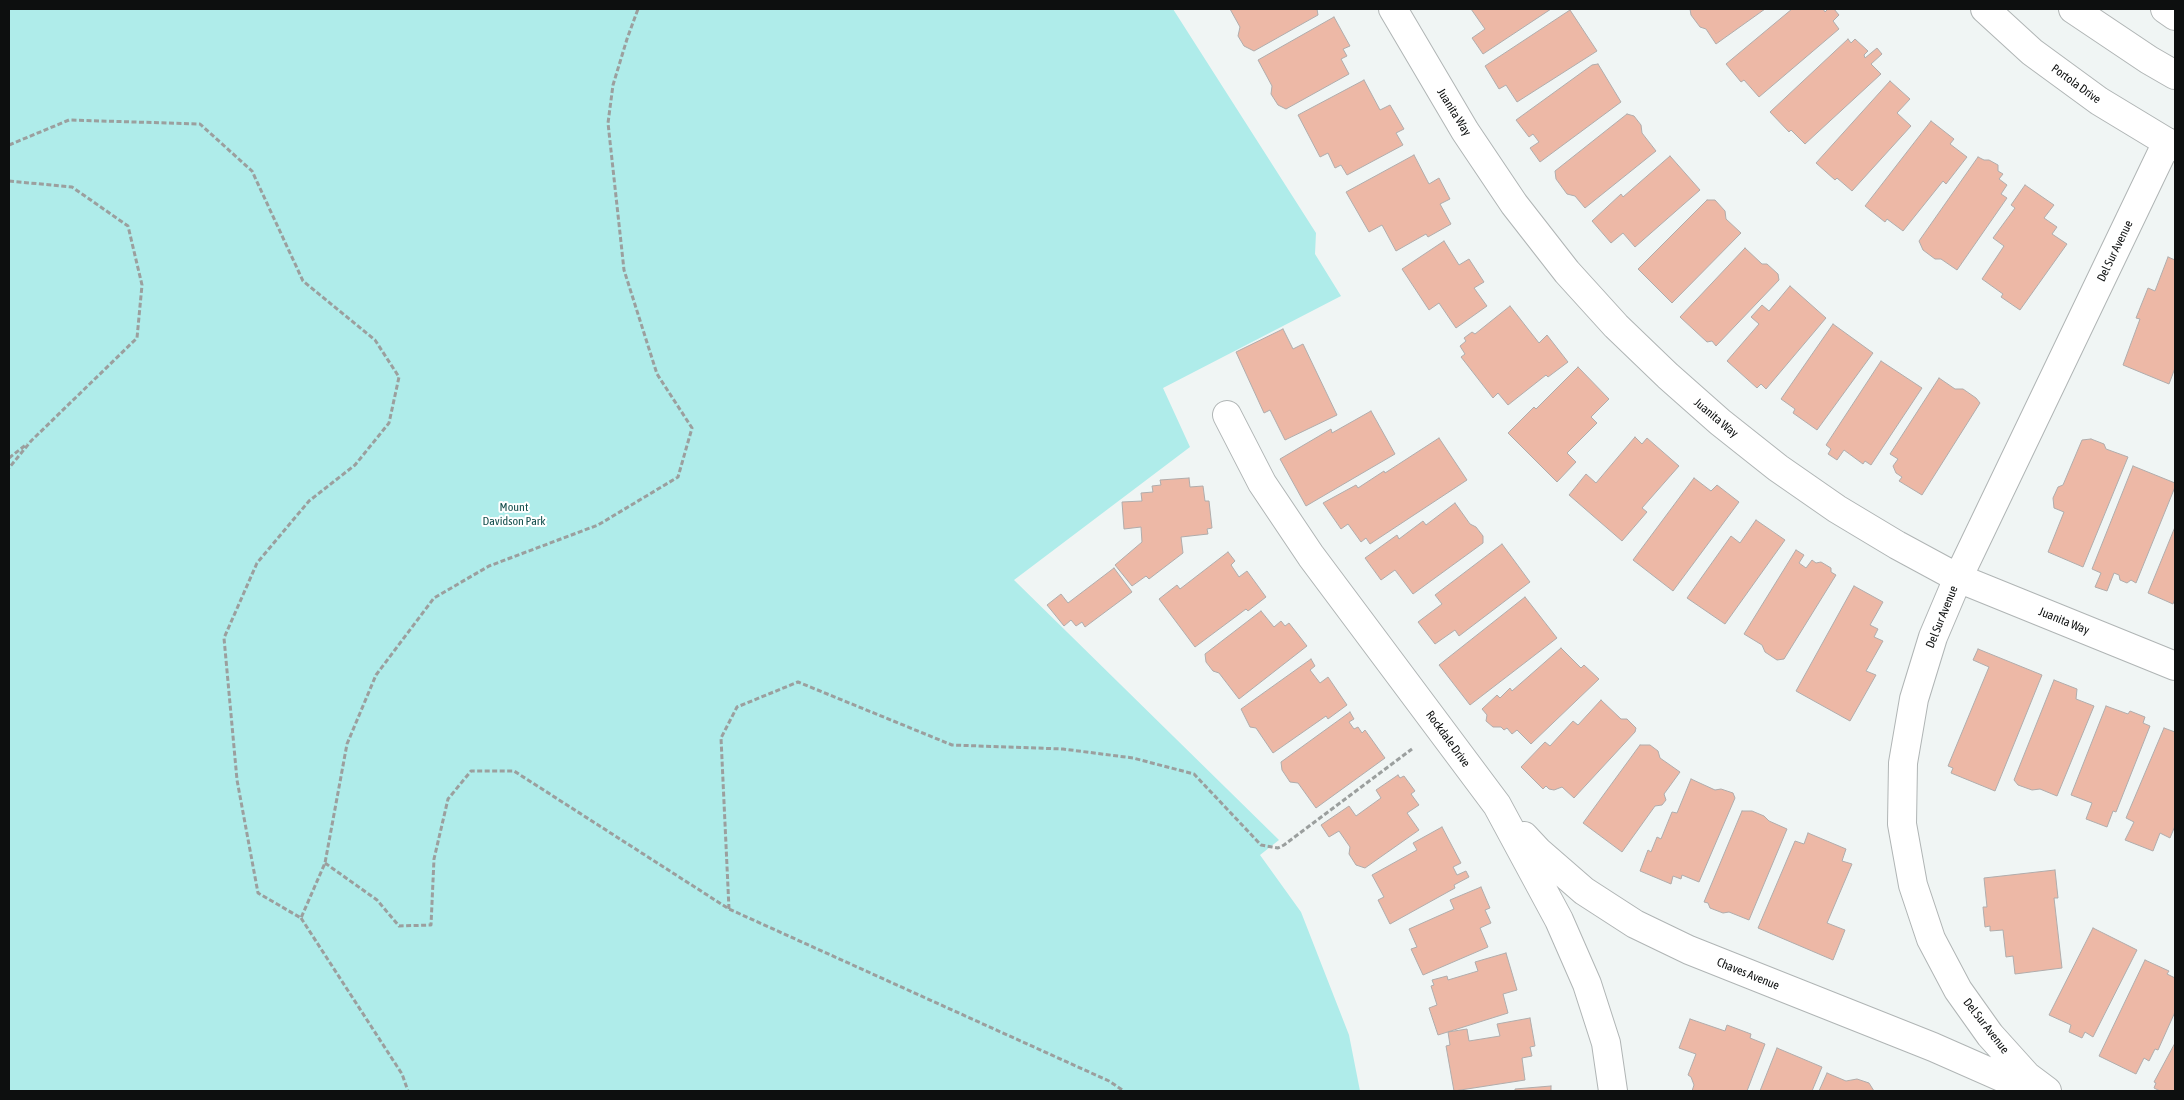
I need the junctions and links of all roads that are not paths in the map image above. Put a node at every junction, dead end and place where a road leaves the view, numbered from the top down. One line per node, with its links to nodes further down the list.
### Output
1 (1393, 9): 9 (street, Juanita Way)
2 (1985, 9): 7 (street, Portola Drive)
3 (2073, 9): 6 (street)
4 (2165, 9): 5 (street)
5 (2175, 16)
6 (2175, 75)
7 (2171, 145): 9 (street, Del Sur Avenue)
8 (1227, 415): 11 (street, Rockdale Drive)
9 (1958, 578): 10 (street, Juanita Way); 14 (street, Del Sur Avenue)
10 (2175, 666)
11 (1497, 805): 12 (street, Rockdale Drive); 13 (street, Chaves Avenue)
12 (1614, 1091)
13 (2033, 1091)
14 (2047, 1091)

